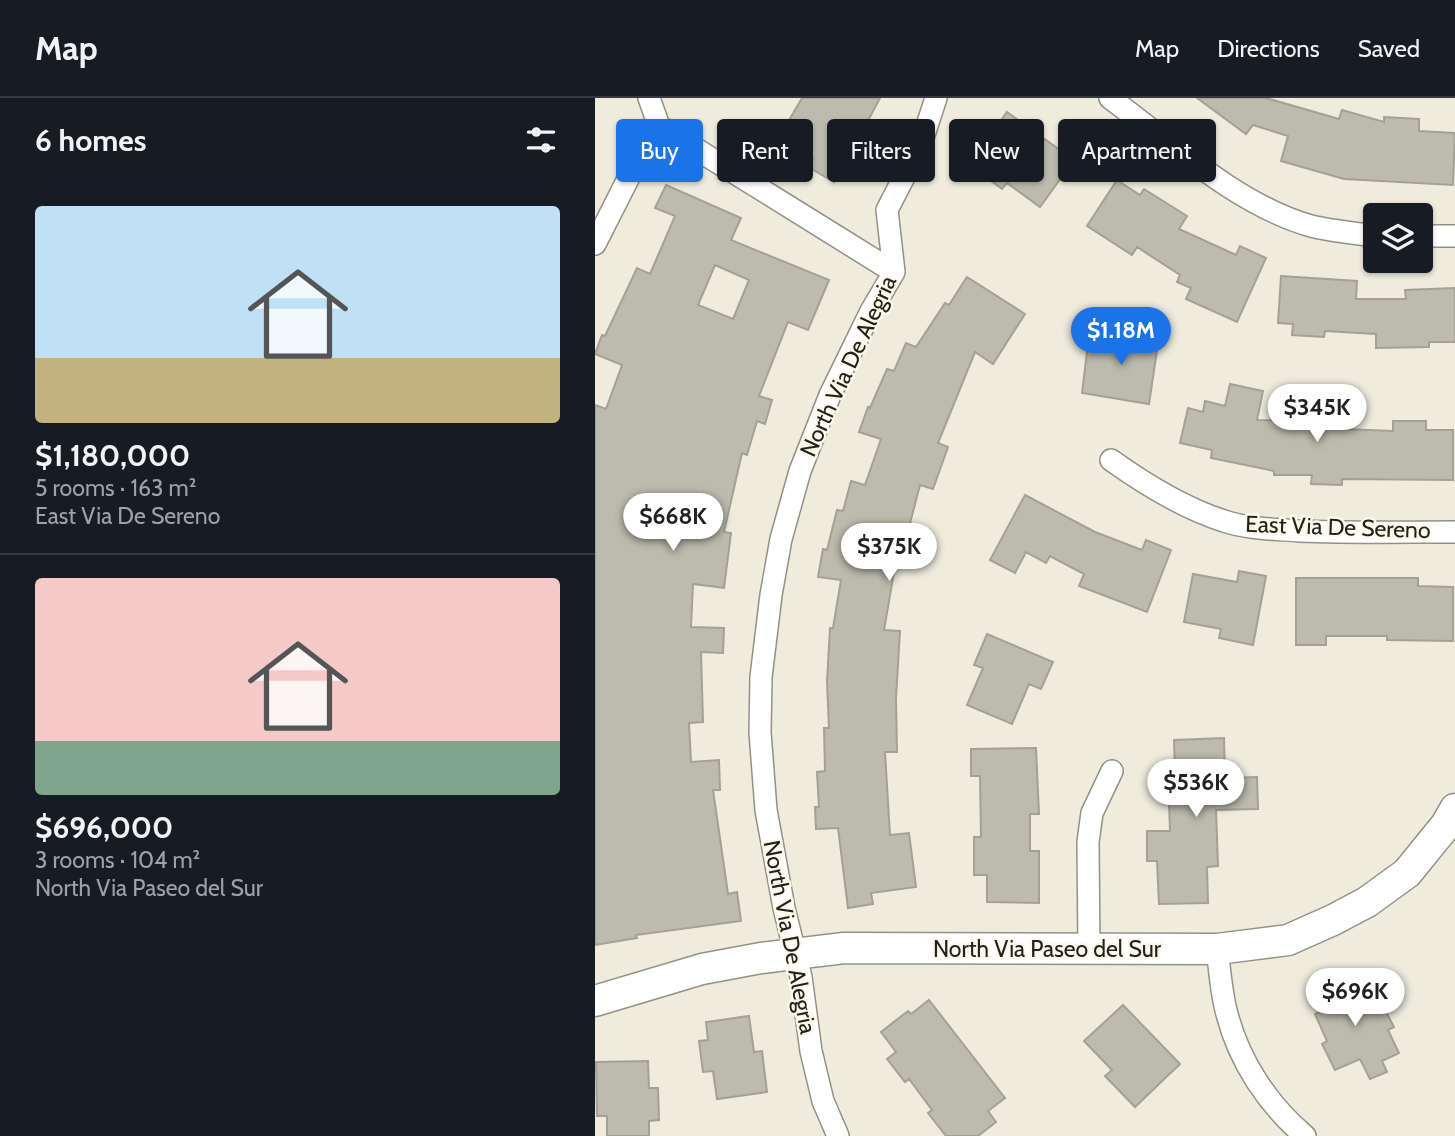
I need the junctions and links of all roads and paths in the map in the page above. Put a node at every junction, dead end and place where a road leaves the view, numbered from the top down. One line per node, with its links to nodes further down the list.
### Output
1 (649, 98): 4 (street)
2 (936, 98): 11 (street, North Via De Alegria)
3 (1110, 98): 7 (street)
4 (657, 119)
5 (703, 153): 11 (street)
6 (626, 182): 10 (street)
7 (1363, 234)
8 (1433, 236): 9 (street)
9 (1455, 236)
10 (595, 244)
11 (894, 272): 18 (street, North Via De Alegria)
12 (1111, 460): 13 (street, East Via De Sereno)
13 (1455, 532)
14 (1112, 771): 17 (street)
15 (1455, 809): 16 (street, North Via Paseo del Sur)
16 (1217, 949): 17 (street, North Via Paseo del Sur); 21 (street)
17 (1089, 950): 18 (street, North Via Paseo del Sur)
18 (795, 953): 19 (street, North Via Paseo del Sur); 20 (street, North Via De Alegria)
19 (595, 1001)
20 (838, 1136)
21 (1305, 1136)

